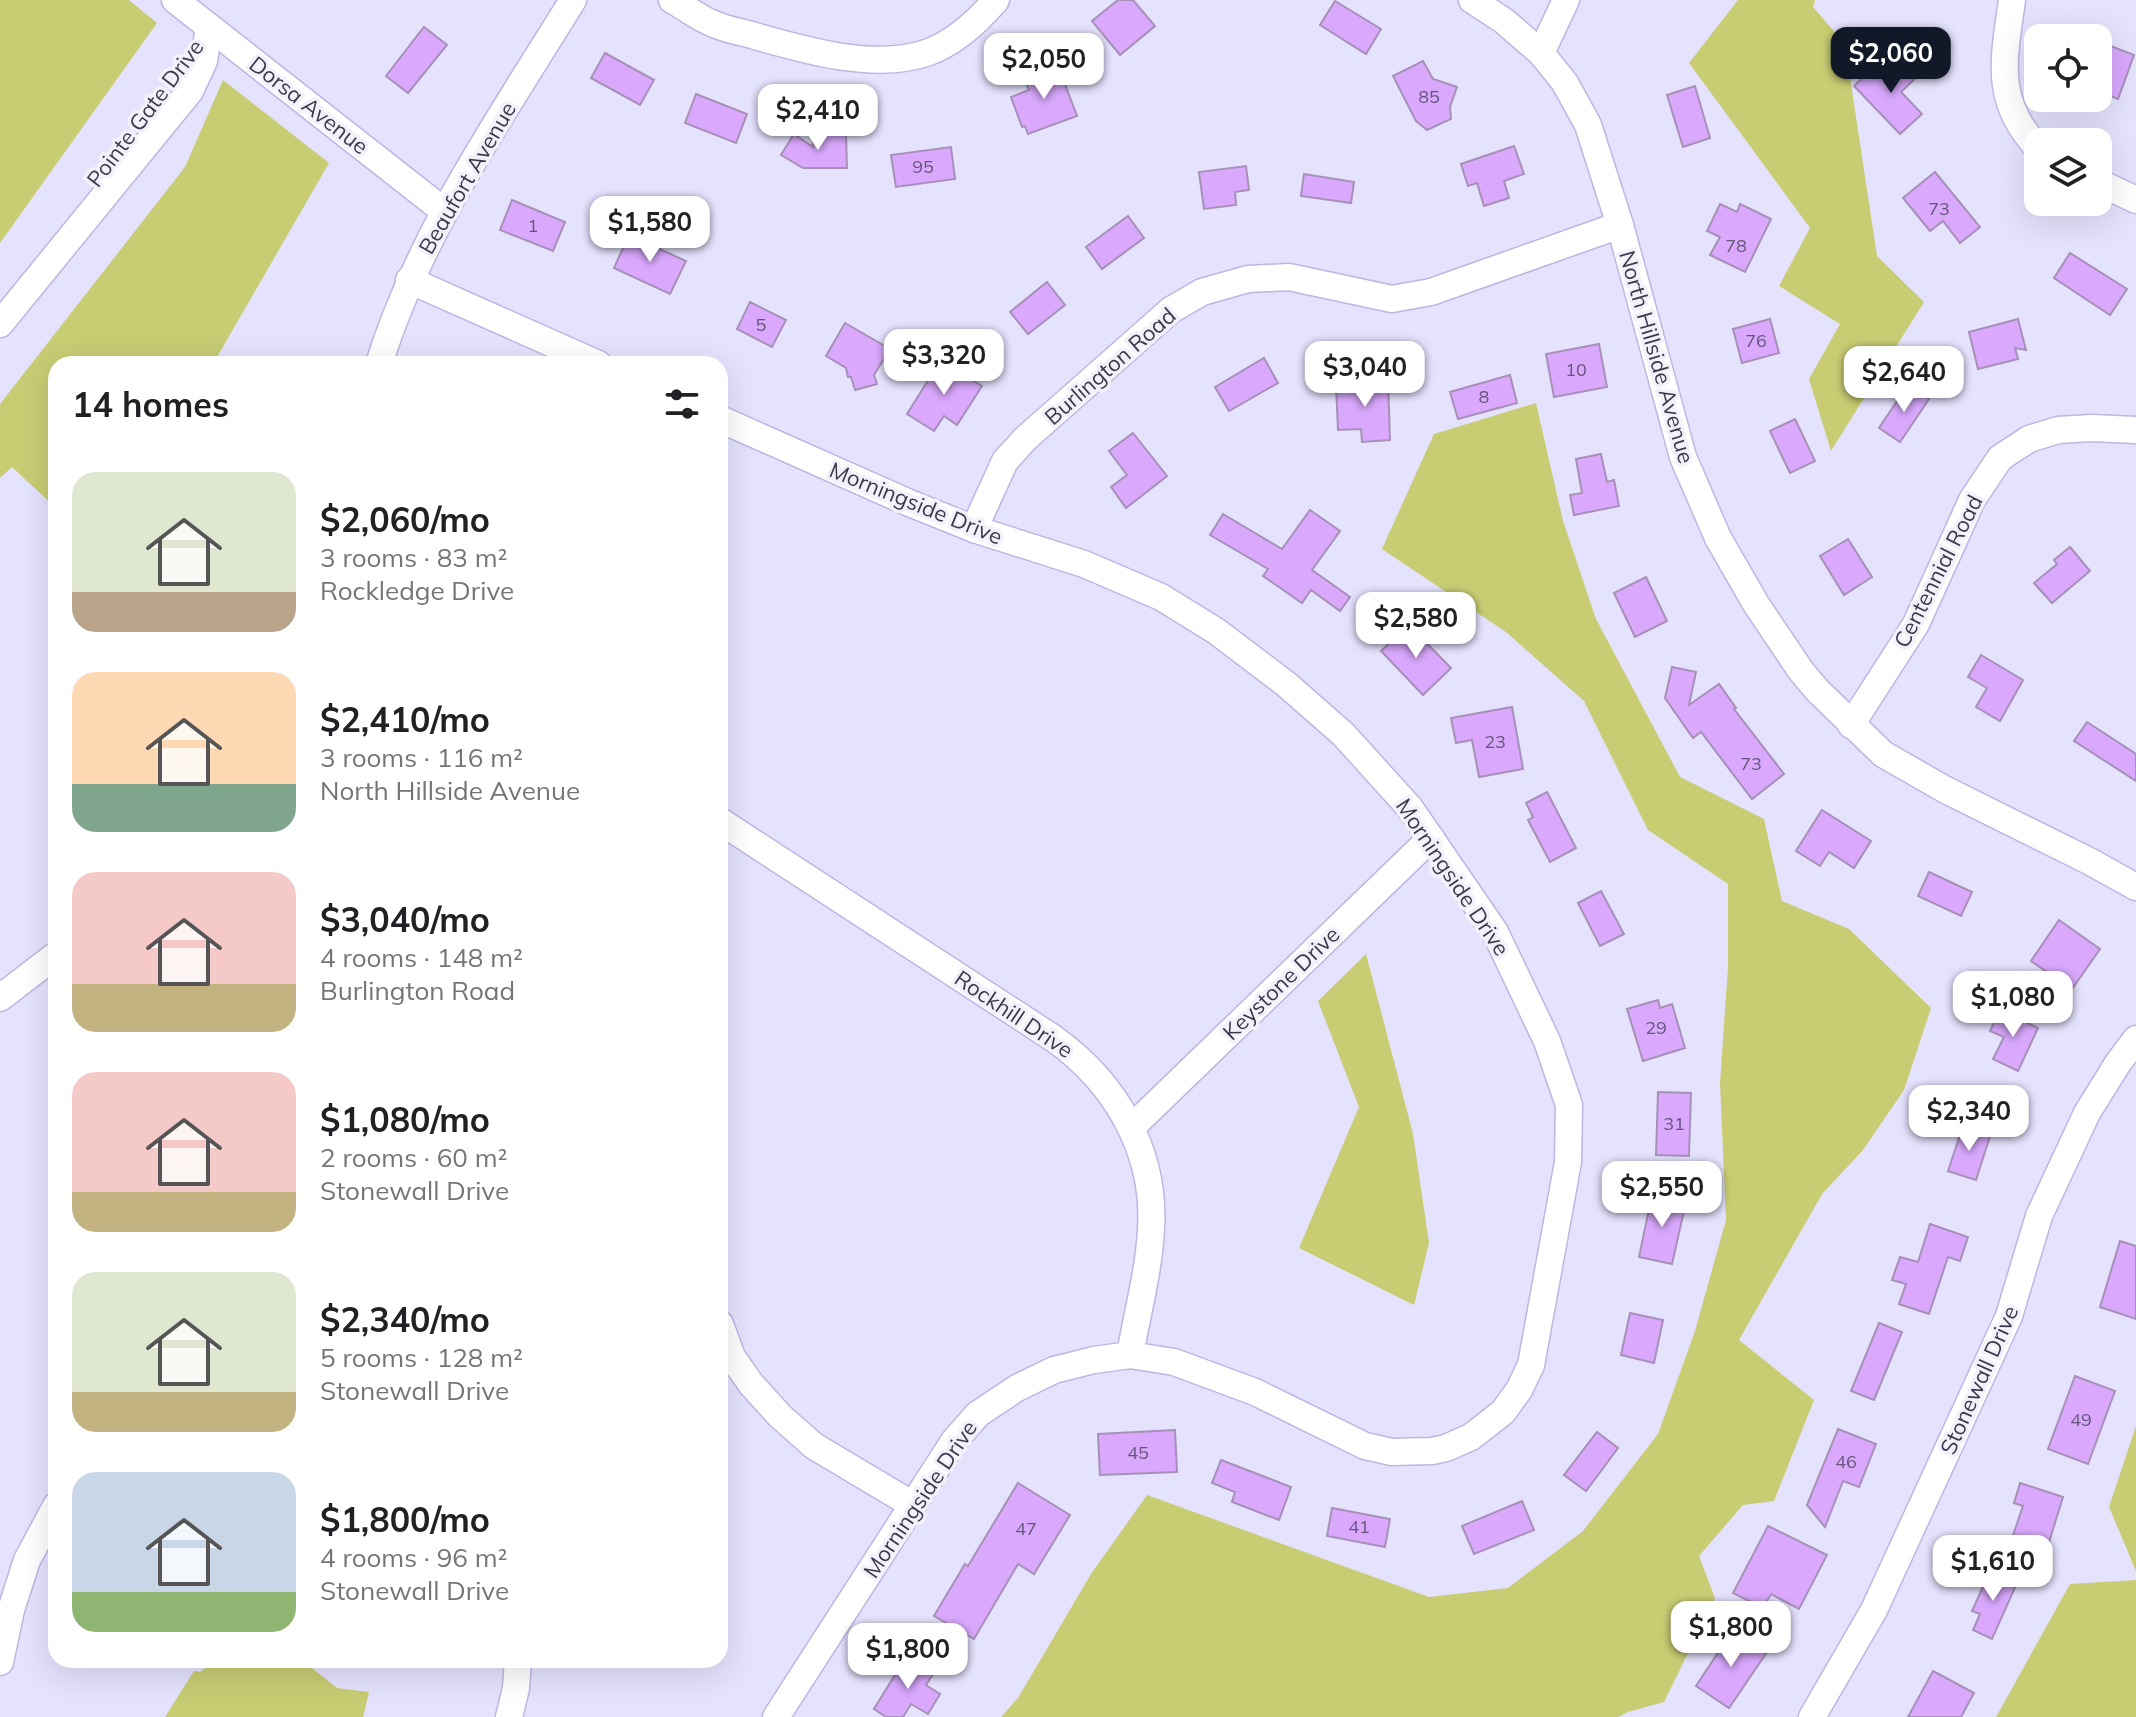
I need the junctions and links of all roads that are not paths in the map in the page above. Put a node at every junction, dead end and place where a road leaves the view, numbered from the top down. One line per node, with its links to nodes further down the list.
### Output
1 (175, 0): 8 (street, Dorsa Avenue)
2 (573, 0): 13 (street, Beaufort Avenue)
3 (672, 0): 4 (street)
4 (996, 0)
5 (1472, 0): 9 (street, North Hillside Avenue)
6 (1566, 0): 9 (street)
7 (2012, 0): 10 (street)
8 (209, 27): 13 (street, Dorsa Avenue); 16 (street, Pointe Gate Drive); 17 (street, Pointe Gate Drive)
9 (1541, 53): 14 (street, North Hillside Avenue)
10 (2024, 131)
11 (2112, 189): 12 (street)
12 (2136, 200)
13 (444, 211): 15 (street, Beaufort Avenue)
14 (1620, 225): 22 (street, Burlington Road); 23 (street, North Hillside Avenue)
15 (409, 280): 18 (street, Beaufort Avenue); 19 (street)
16 (0, 299)
17 (0, 324)
18 (382, 356)
19 (580, 356)
20 (728, 423): 22 (street, Morningside Drive)
21 (2136, 430): 23 (street, Centennial Road)
22 (974, 529): 25 (street, Morningside Drive)
23 (1851, 725): 26 (street, North Hillside Avenue)
24 (728, 826): 30 (street, Rockhill Drive)
25 (1431, 838): 30 (street, Keystone Drive); 32 (street, Morningside Drive)
26 (2136, 887)
27 (48, 961): 28 (street)
28 (0, 998)
29 (2136, 1039): 39 (street, Stonewall Drive)
30 (1131, 1128): 32 (street, Rockhill Drive)
31 (728, 1346): 33 (street)
32 (1130, 1355): 33 (street, Morningside Drive)
33 (913, 1505): 38 (street, Morningside Drive)
34 (48, 1521): 35 (street)
35 (0, 1662)
36 (517, 1668): 37 (street)
37 (509, 1717)
38 (776, 1717)
39 (1812, 1717)

